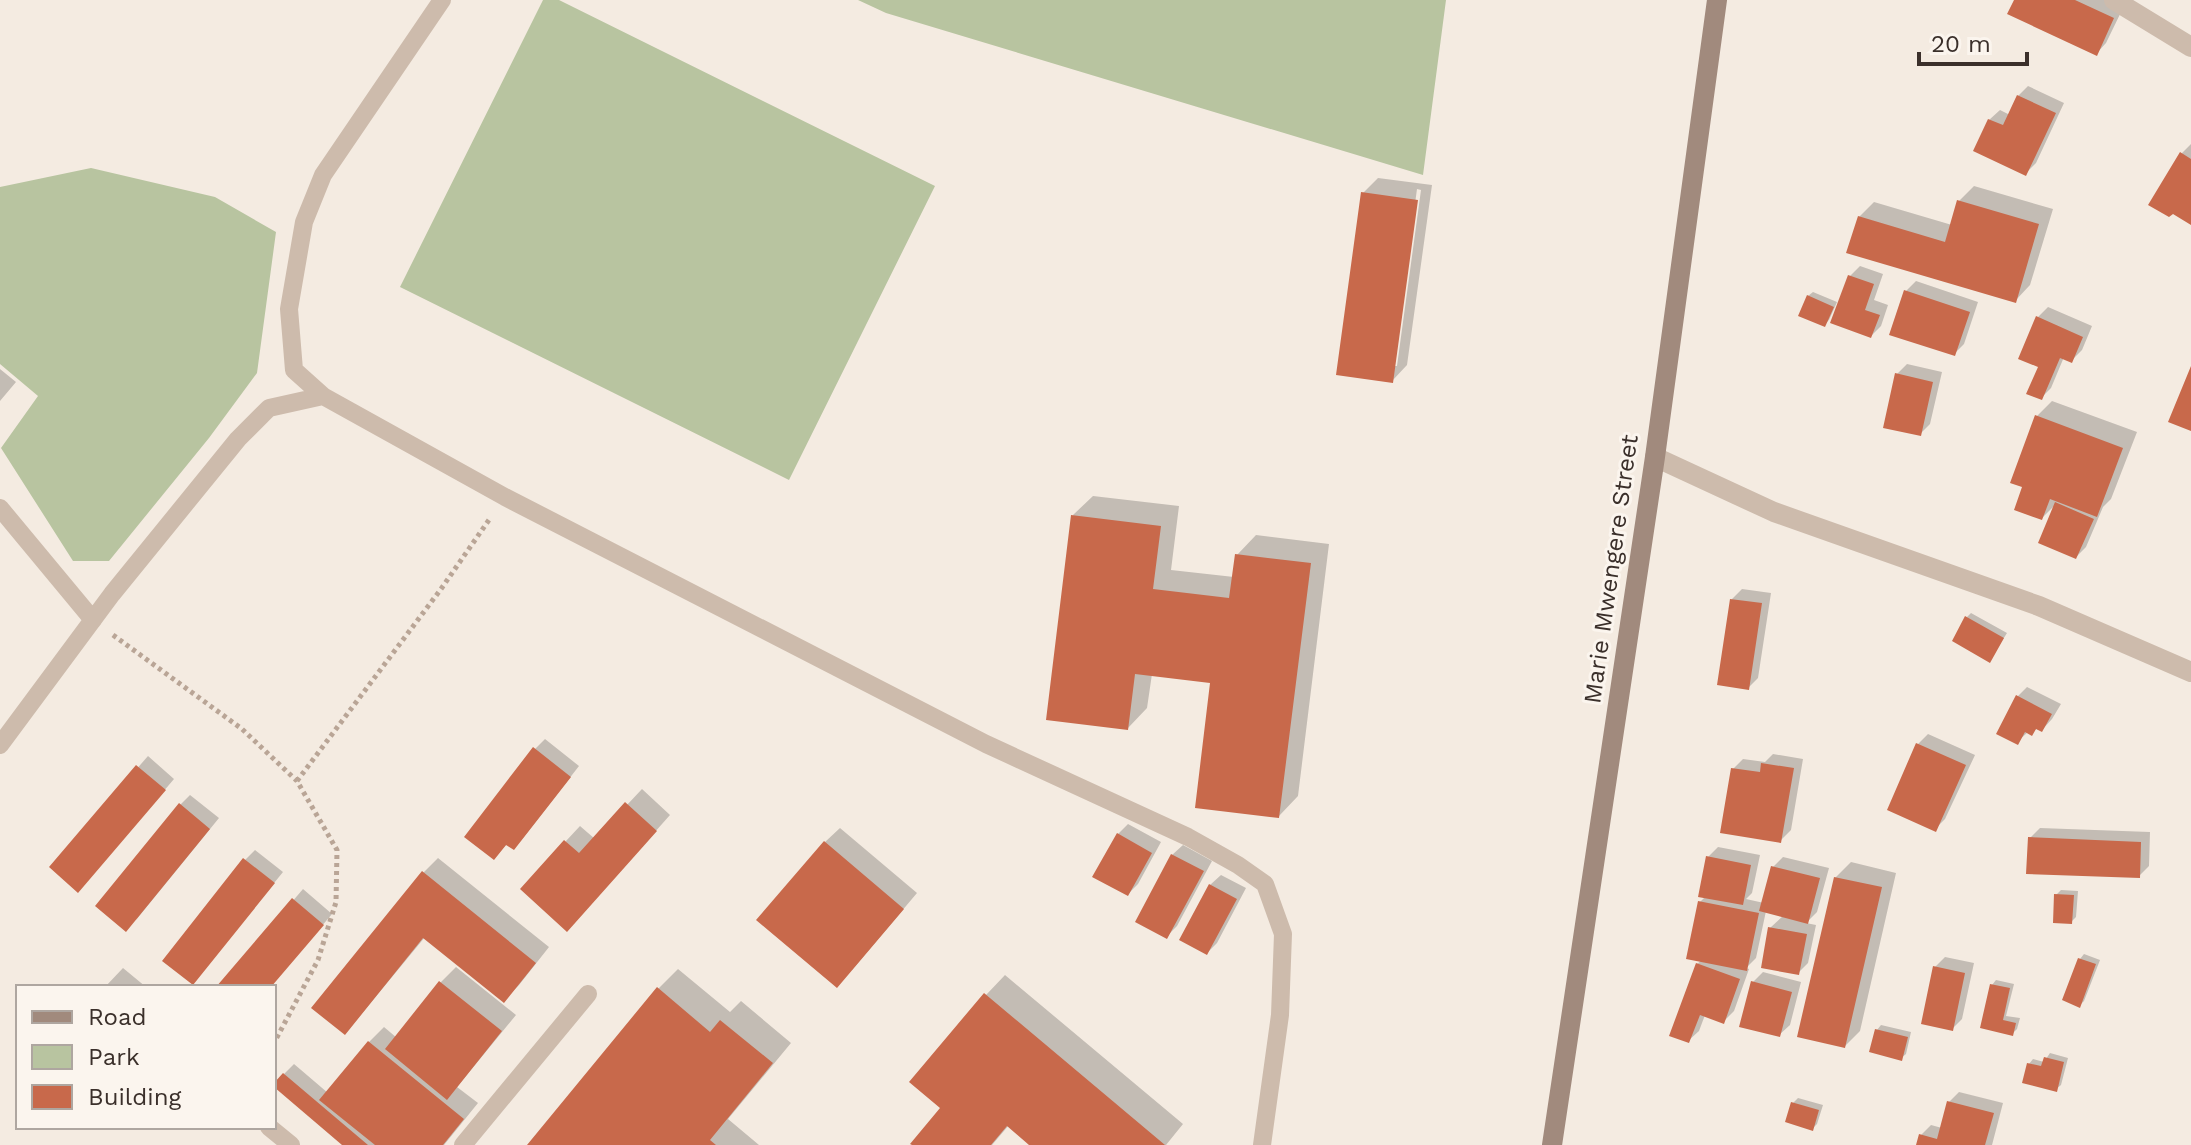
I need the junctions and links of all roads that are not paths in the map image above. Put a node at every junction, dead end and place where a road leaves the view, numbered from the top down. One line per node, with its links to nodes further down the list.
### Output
1 (442, 0): 5 (lane)
2 (1717, 0): 6 (main road, Marie Mwengere Street)
3 (2114, 0): 4 (street)
4 (2191, 47)
5 (323, 396): 8 (lane); 15 (lane)
6 (1655, 457): 9 (street); 16 (main road, Marie Mwengere Street)
7 (0, 508): 8 (lane)
8 (93, 620): 10 (lane)
9 (2191, 672)
10 (1, 743)
11 (588, 994): 14 (lane)
12 (271, 1129): 13 (lane)
13 (291, 1145)
14 (463, 1145)
15 (1262, 1145)
16 (1552, 1145)

